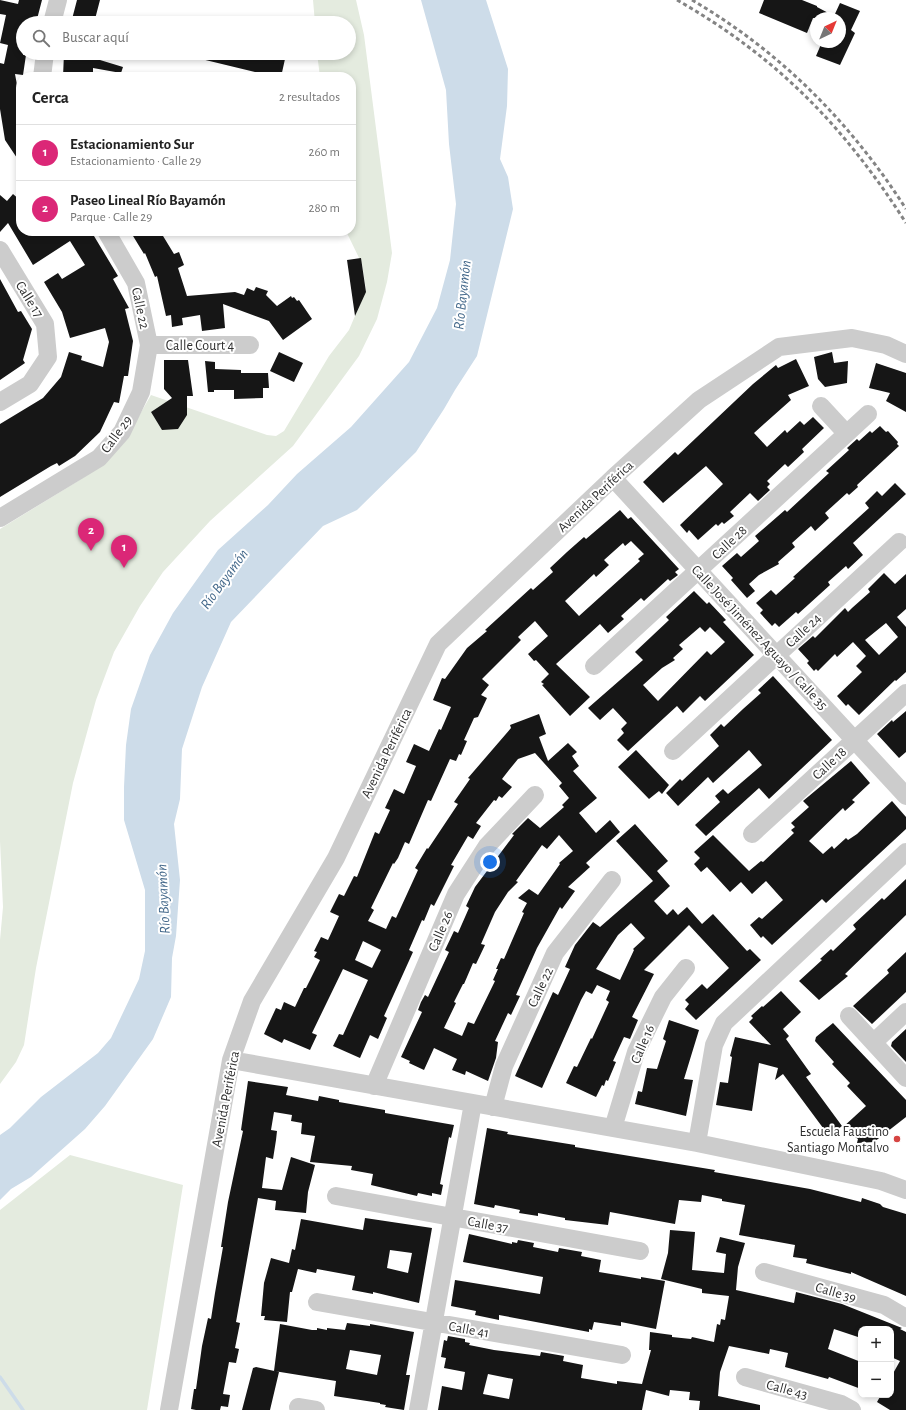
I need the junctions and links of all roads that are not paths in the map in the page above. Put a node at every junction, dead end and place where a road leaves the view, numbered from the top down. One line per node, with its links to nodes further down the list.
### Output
1 (58, 0): 2 (street)
2 (54, 16)
3 (44, 60): 4 (street)
4 (43, 72)
5 (109, 236): 7 (street, Calle 22)
6 (0, 250): 10 (street, Calle 17)
7 (149, 345): 8 (street, Calle Court 4); 15 (street, Calle 29)
8 (250, 345)
9 (904, 353): 14 (street, Avenida Periférica)
10 (0, 402)
11 (822, 406): 13 (street)
12 (868, 414): 13 (street, Calle 28)
13 (846, 434): 17 (street, Calle 28)
14 (613, 478): 17 (street, Calle José Jiménez Aguayo / Calle 35); 32 (street, Avenida Periférica)
15 (0, 518)
16 (899, 542): 18 (street, Calle 24)
17 (698, 570): 18 (street, Calle José Jiménez Aguayo / Calle 35); 19 (street, Calle 28)
18 (776, 655): 21 (street, Calle José Jiménez Aguayo / Calle 35); 22 (street, Calle 24)
19 (594, 666)
20 (906, 693): 21 (street, Calle 18)
21 (854, 740): 24 (street, Calle José Jiménez Aguayo / Calle 35); 25 (street, Calle 18)
22 (673, 751)
23 (535, 796): 34 (street, Calle 26)
24 (906, 796)
25 (752, 834)
26 (906, 852): 38 (street)
27 (612, 880): 36 (street, Calle 22)
28 (686, 968): 37 (street, Calle 16)
29 (906, 1012): 31 (street)
30 (849, 1016): 31 (street)
31 (874, 1042): 33 (street)
32 (231, 1060): 34 (street); 50 (street, Avenida Periférica)
33 (906, 1078)
34 (374, 1086): 35 (street)
35 (473, 1103): 36 (street); 41 (street)
36 (493, 1107): 37 (street)
37 (613, 1128): 38 (street)
38 (697, 1143): 39 (street)
39 (906, 1190)
40 (336, 1196): 41 (street, Calle 37)
41 (452, 1217): 42 (street, Calle 37); 46 (street)
42 (640, 1250)
43 (764, 1272): 45 (street, Calle 39)
44 (317, 1302): 46 (street, Calle 41)
45 (906, 1318)
46 (434, 1323): 47 (street, Calle 41); 52 (street)
47 (622, 1355)
48 (745, 1377): 53 (street, Calle 43)
49 (298, 1407): 51 (street)
50 (169, 1410)
51 (316, 1410)
52 (418, 1410)
53 (852, 1410)

